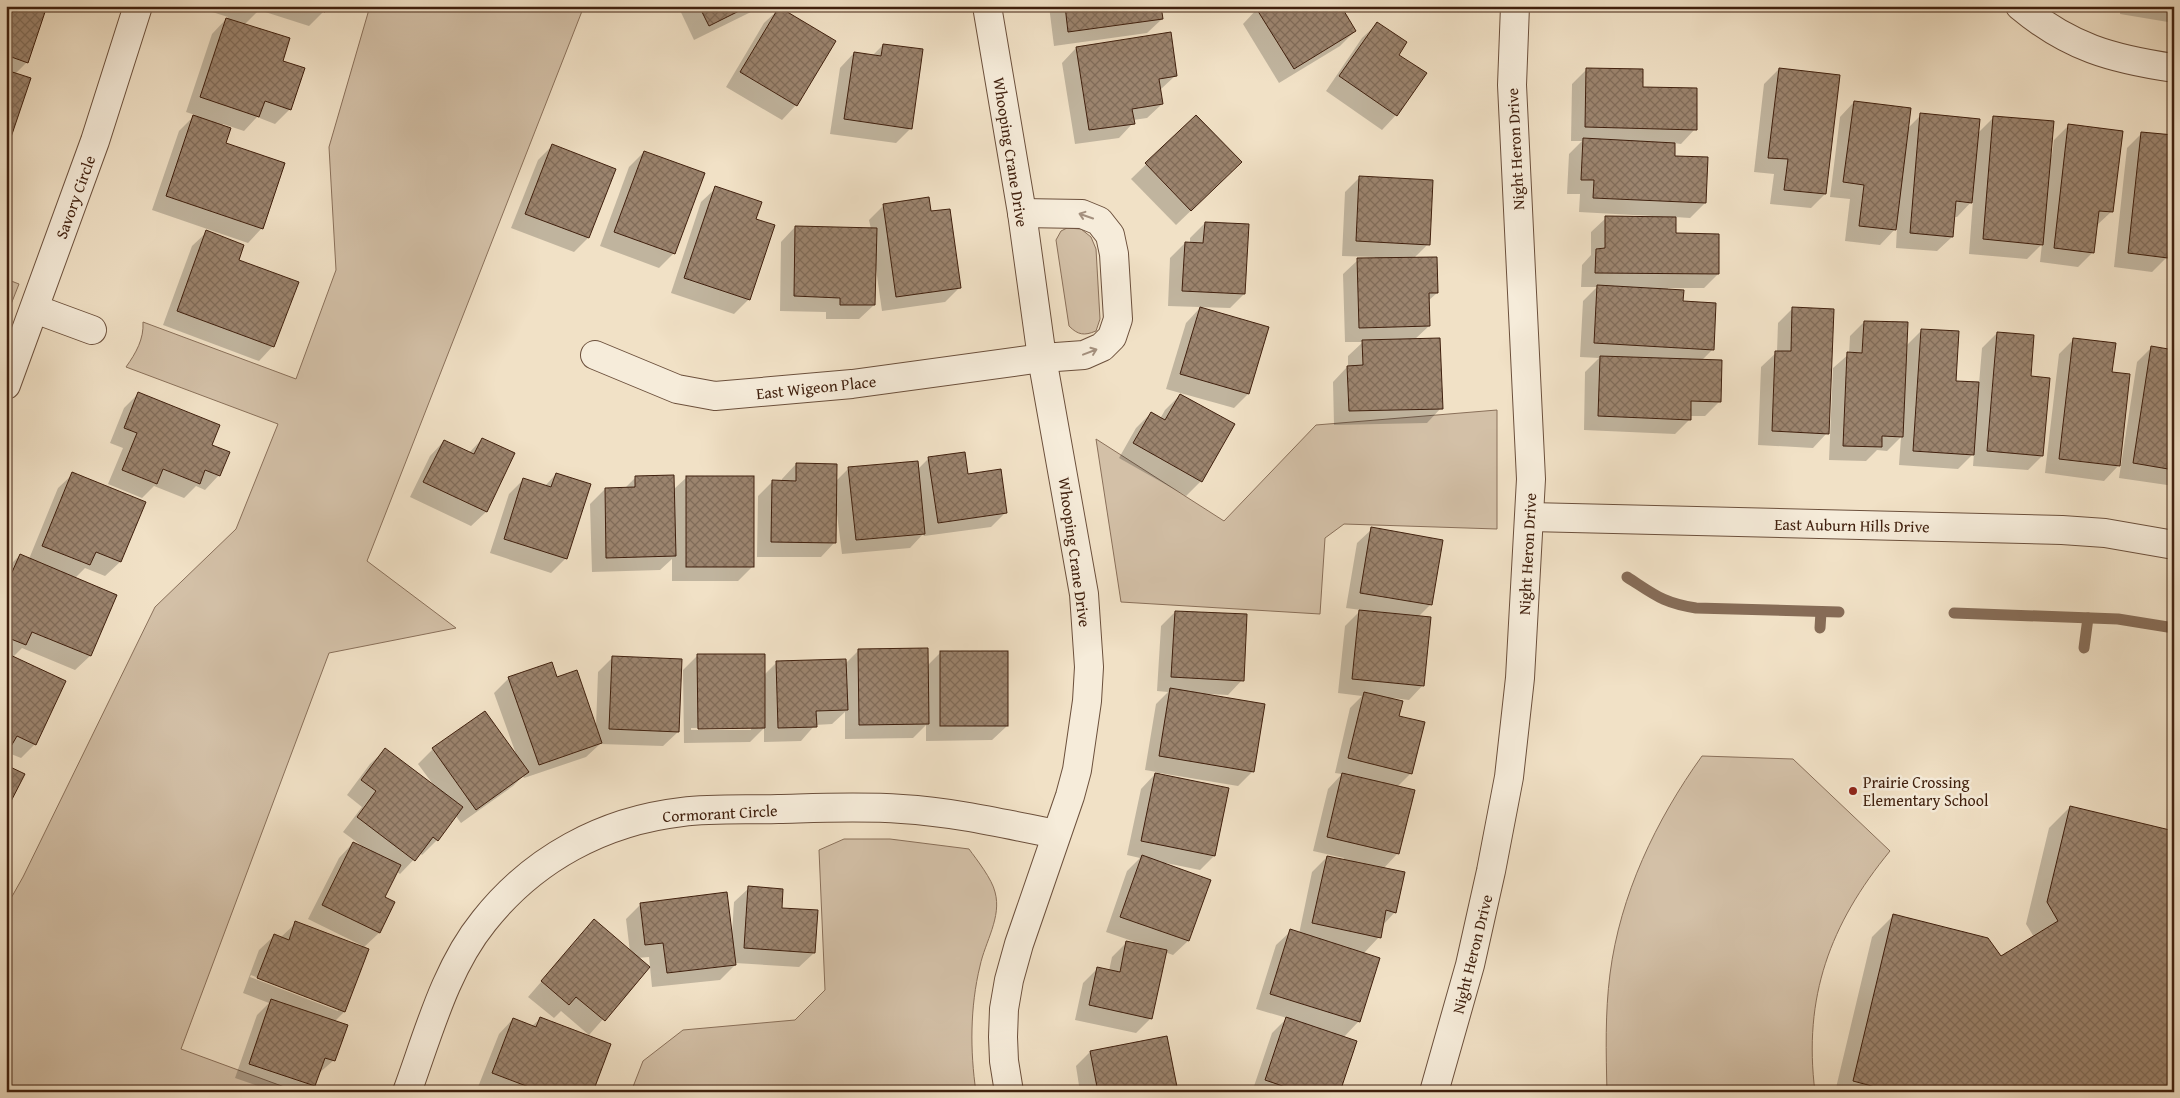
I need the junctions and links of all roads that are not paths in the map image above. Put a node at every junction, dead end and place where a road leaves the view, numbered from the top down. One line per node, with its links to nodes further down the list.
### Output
1 (138, 6): 7 (street, Savory Circle)
2 (987, 6): 6 (street, Whooping Crane Drive)
3 (1515, 6): 12 (street, Night Heron Drive)
4 (2020, 6): 5 (street)
5 (2174, 68)
6 (1022, 213): 10 (street, Whooping Crane Drive); 10 (street, East Wigeon Place, one-way to 6)
7 (35, 309): 8 (street); 11 (street, Savory Circle)
8 (92, 330)
9 (595, 355): 10 (street, East Wigeon Place)
10 (1042, 358): 14 (street, Whooping Crane Drive)
11 (6, 385)
12 (1530, 517): 13 (street, East Auburn Hills Drive); 17 (street, Night Heron Drive)
13 (2174, 545)
14 (1056, 834): 15 (street, Cormorant Circle); 16 (street, Whooping Crane Drive)
15 (406, 1092)
16 (1009, 1092)
17 (1434, 1092)

